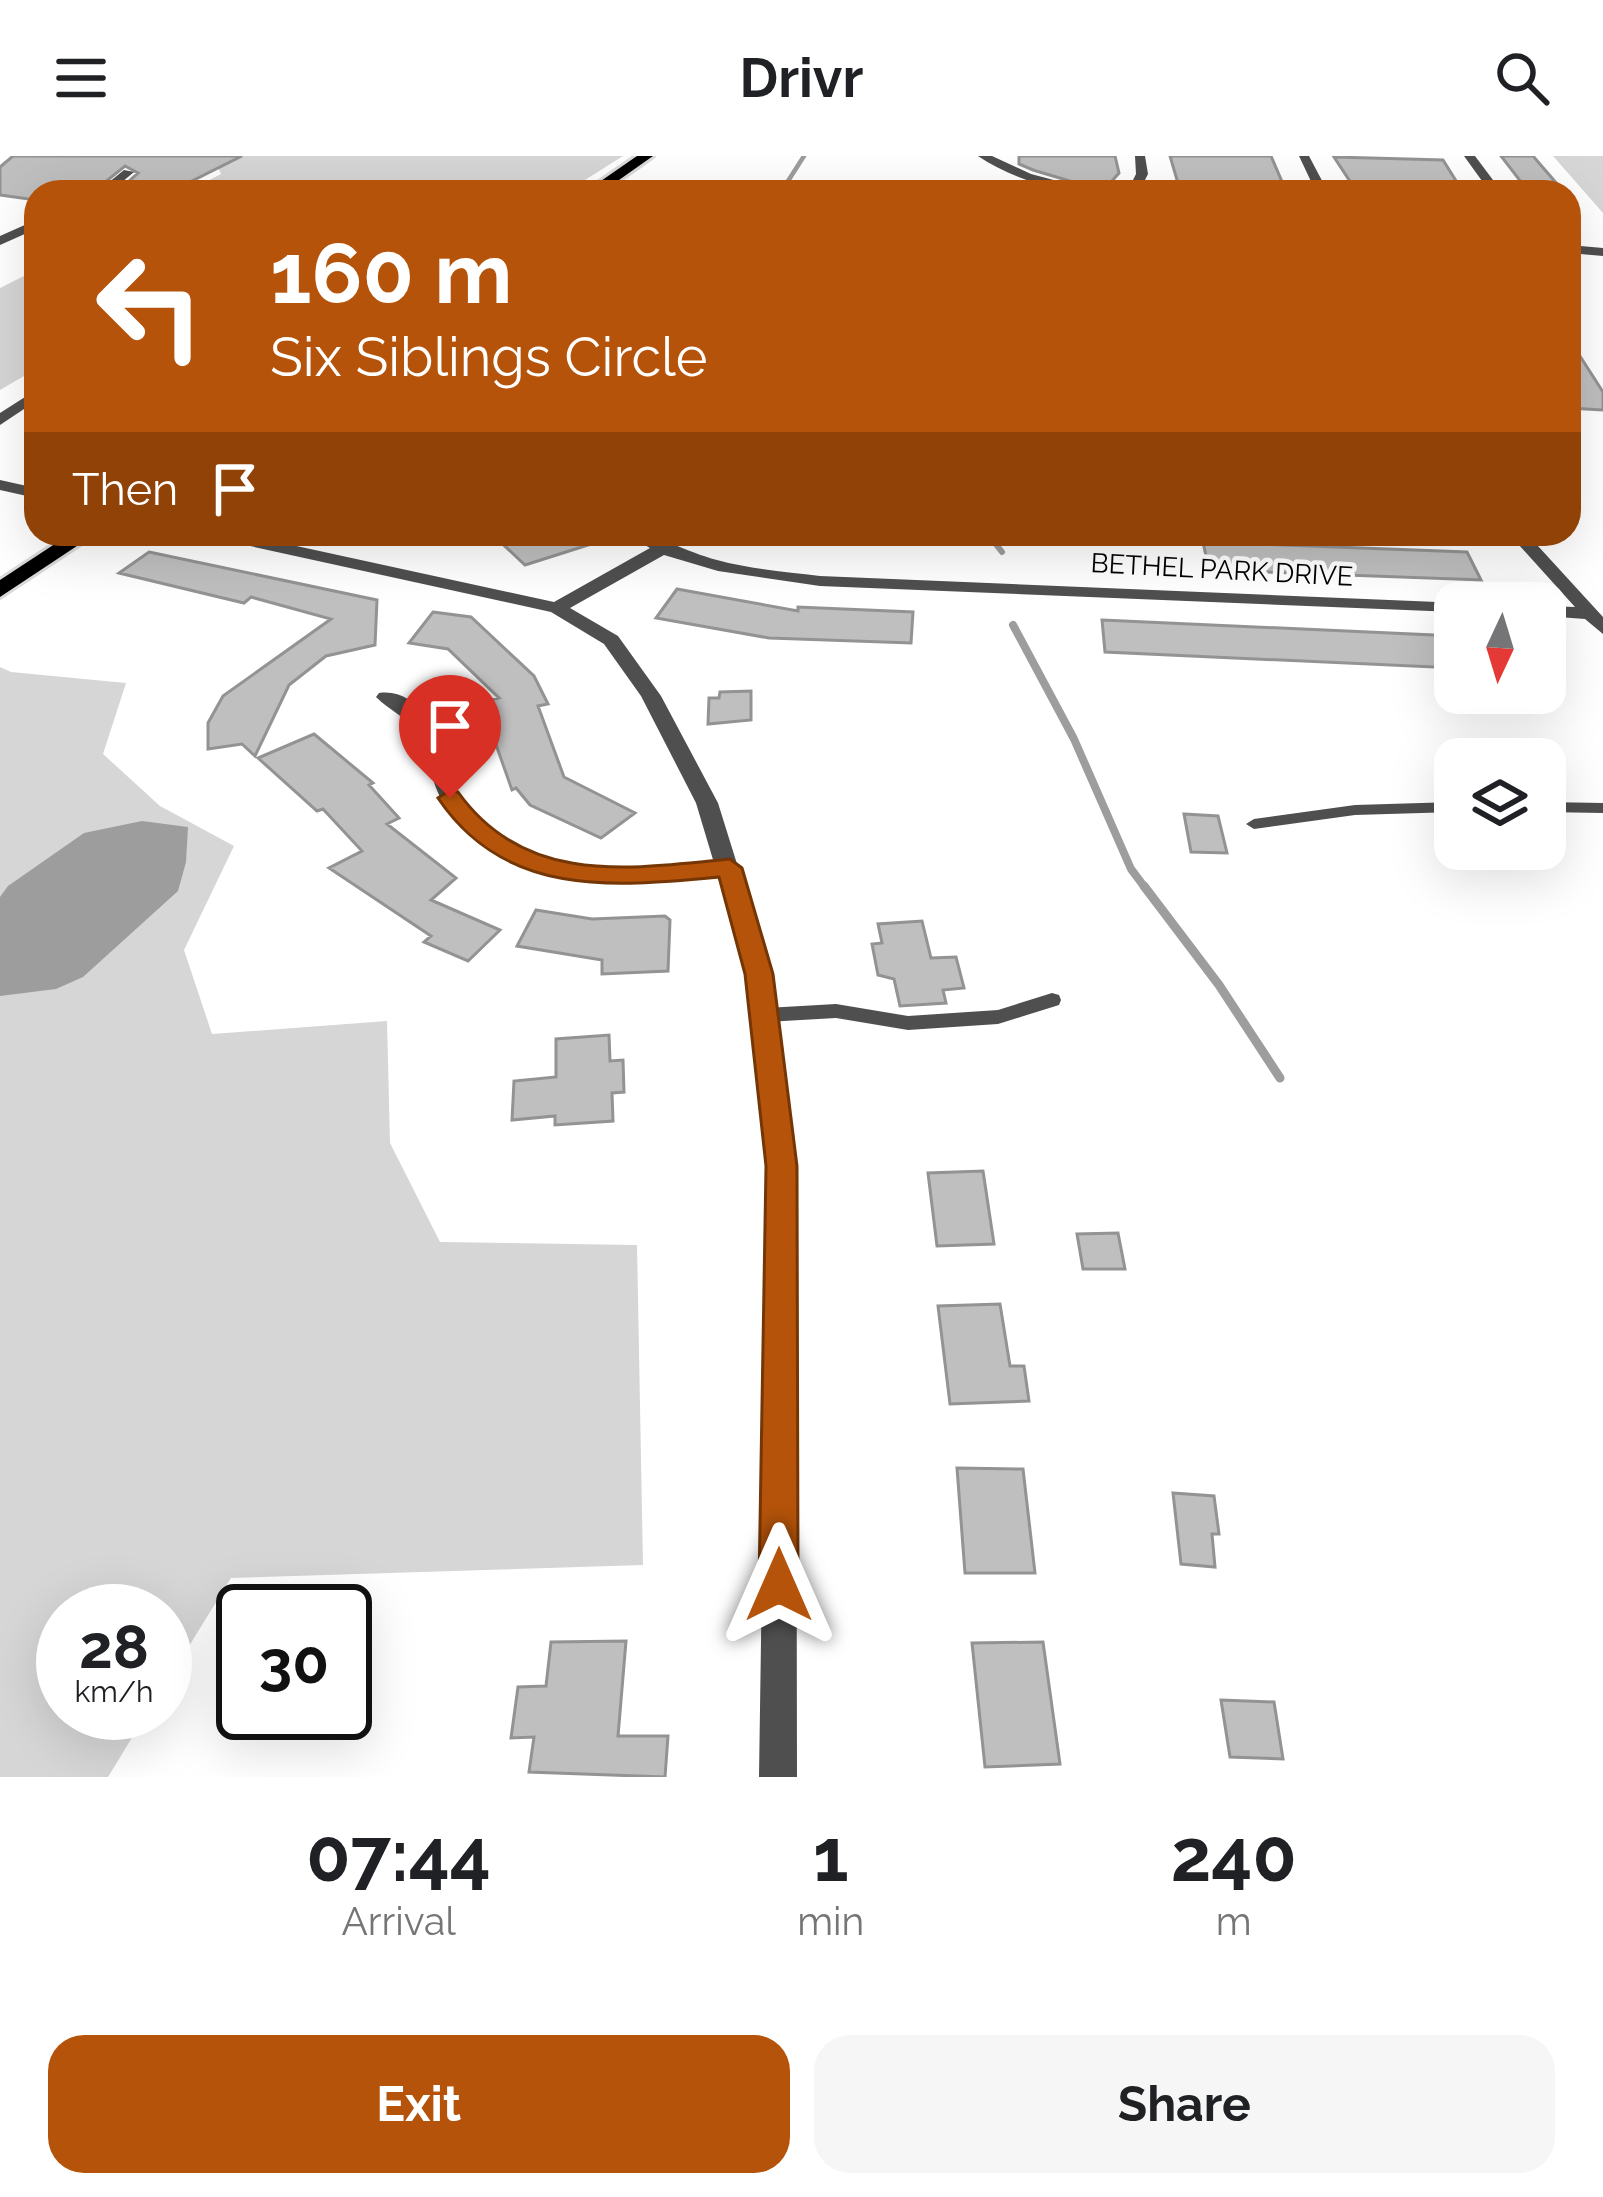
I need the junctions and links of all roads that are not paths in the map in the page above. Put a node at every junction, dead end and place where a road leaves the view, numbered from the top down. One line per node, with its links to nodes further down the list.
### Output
1 (646, 156): 5 (main road)
2 (983, 156): 6 (street)
3 (128, 172): 4 (street)
4 (118, 180)
5 (610, 180)
6 (1040, 180)
7 (66, 546): 12 (main road)
8 (273, 546): 14 (street)
9 (653, 546): 11 (street, BETHEL PARK DRIVE)
10 (1529, 546): 16 (street)
11 (659, 550): 13 (street, BETHEL PARK DRIVE); 14 (street)
12 (0, 590)
13 (1434, 607)
14 (557, 608): 22 (street)
15 (1566, 615): 16 (street)
16 (1596, 621)
17 (386, 697): 22 (street)
18 (1566, 807): 20 (lane)
19 (1434, 808): 21 (lane)
20 (1603, 808)
21 (1253, 824)
22 (730, 868): 24 (street)
23 (1052, 1000): 24 (lane)
24 (766, 1015): 25 (street)
25 (778, 1777)

